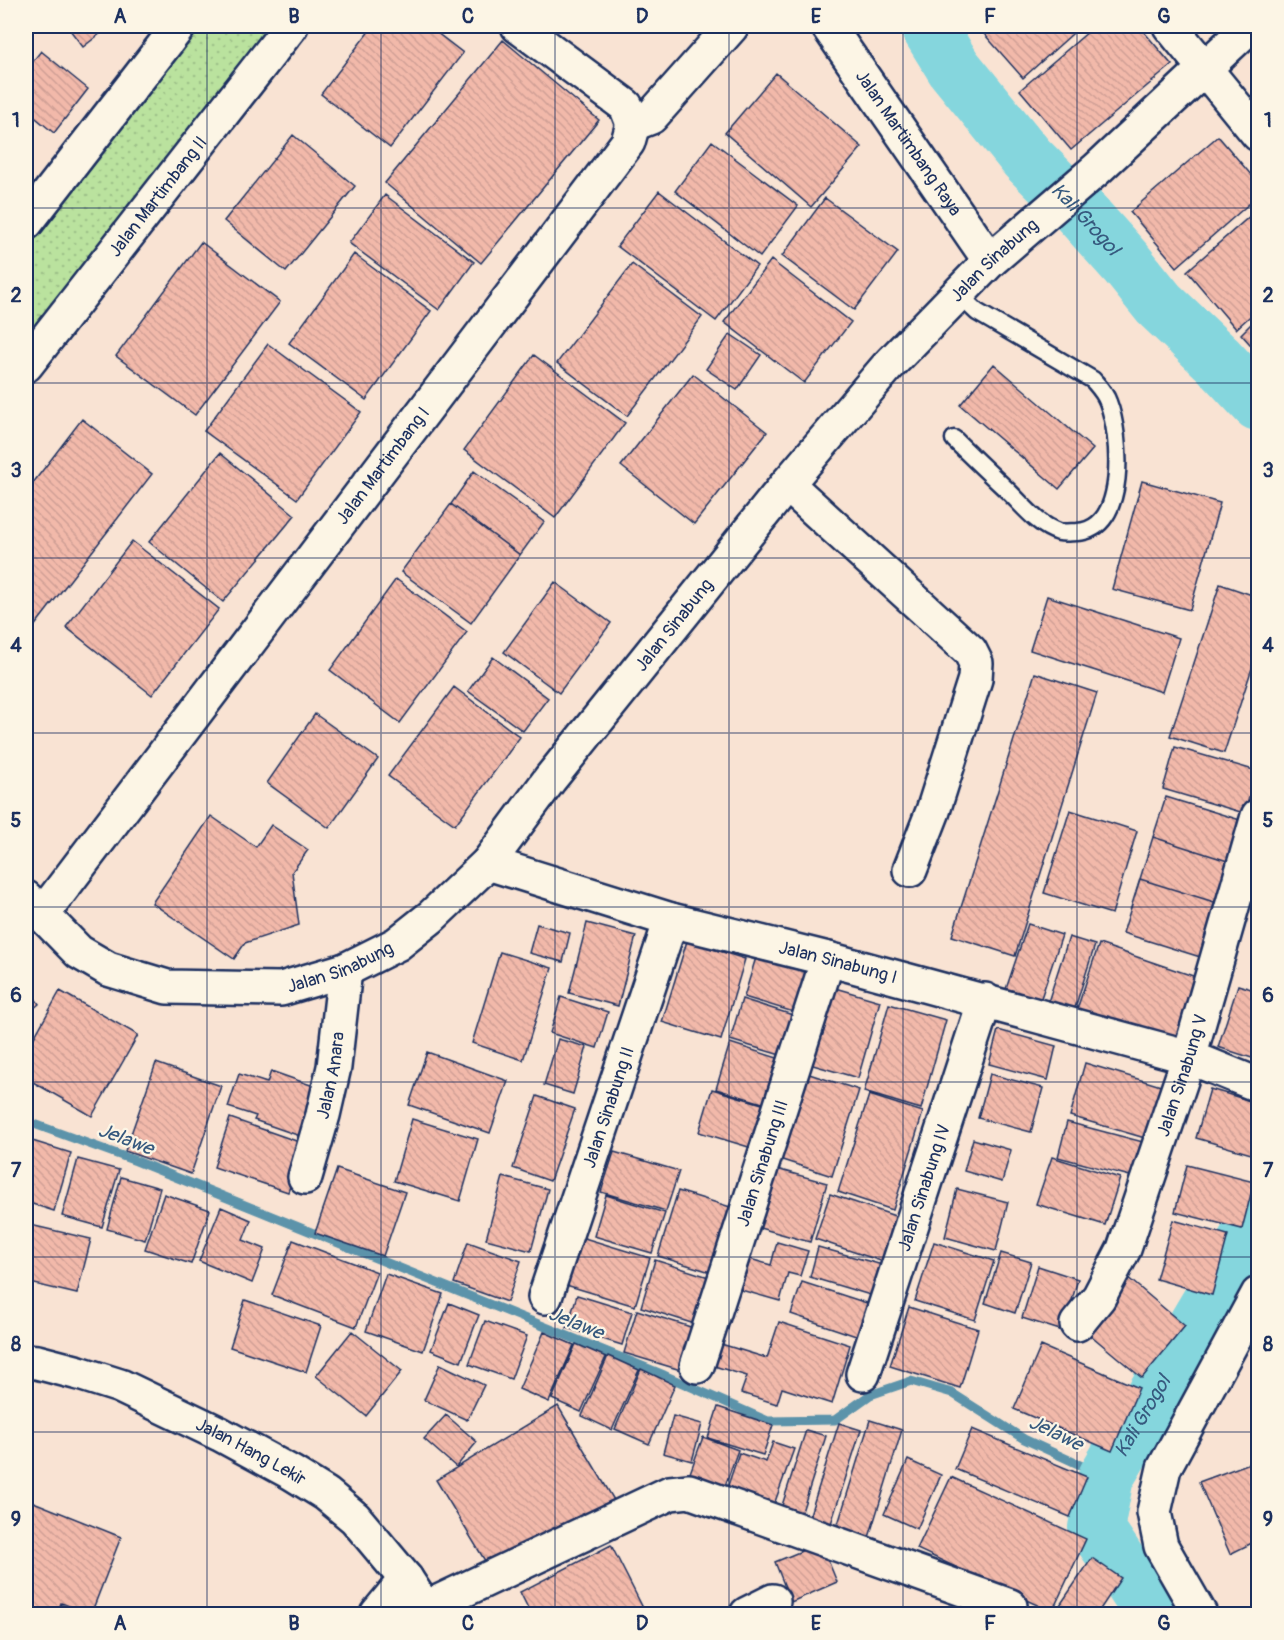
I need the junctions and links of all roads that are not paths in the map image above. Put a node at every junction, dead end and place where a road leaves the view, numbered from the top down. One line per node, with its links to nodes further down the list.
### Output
1 (179, 26): 11 (street)
2 (291, 26): 14 (street, Jalan Martimbang II)
3 (518, 26): 9 (street)
4 (828, 26): 12 (street, Jalan Martimbang Raya)
5 (1170, 26): 8 (street)
6 (1250, 26): 8 (street, Jalan Sinabung)
7 (731, 27): 9 (street)
8 (1205, 68): 10 (street); 12 (street, Jalan Sinabung)
9 (633, 124): 20 (street, Jalan Martimbang I)
10 (1258, 134)
11 (26, 223)
12 (990, 261): 13 (street, Jalan Sinabung)
13 (958, 294): 15 (lane); 16 (street, Jalan Sinabung)
14 (26, 365)
15 (954, 439)
16 (787, 484): 18 (street, Jalan Sinabung); 19 (street)
17 (1258, 816): 25 (street, Jalan Sinabung V)
18 (488, 863): 21 (street, Jalan Sinabung I); 23 (street, Jalan Sinabung)
19 (910, 870)
20 (34, 907): 23 (street, Jalan Sinabung)
21 (671, 920): 22 (street, Jalan Sinabung I); 29 (street, Jalan Sinabung II)
22 (828, 958): 24 (street, Jalan Sinabung I); 32 (street, Jalan Sinabung III)
23 (345, 970): 27 (street, Jalan Anara)
24 (985, 1000): 25 (street, Jalan Sinabung I); 33 (street, Jalan Sinabung IV)
25 (1189, 1057): 26 (street, Jalan Sinabung I); 30 (street, Jalan Sinabung V)
26 (1258, 1085)
27 (305, 1177)
28 (1258, 1294): 38 (street)
29 (545, 1297)
30 (1077, 1324)
31 (26, 1361): 34 (street, Jalan Hang Lekir)
32 (696, 1366)
33 (863, 1374)
34 (406, 1579): 36 (street, Jalan Hang Lekir); 37 (street)
35 (1010, 1606): 36 (street)
36 (427, 1611)
37 (376, 1614)
38 (1200, 1614)

